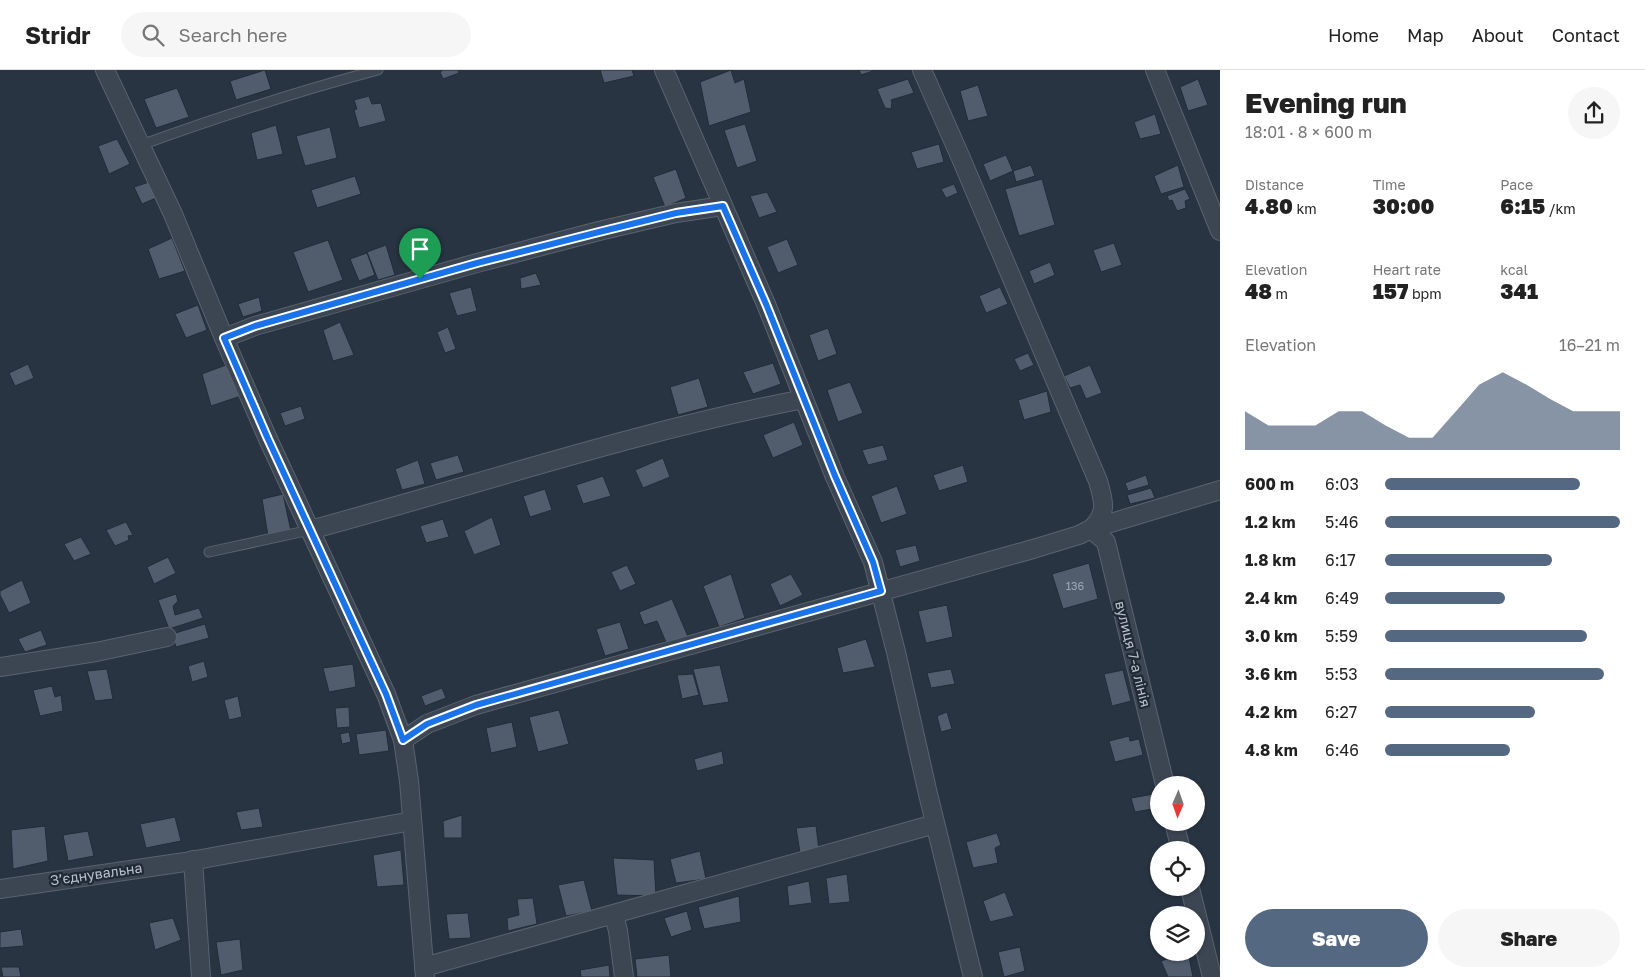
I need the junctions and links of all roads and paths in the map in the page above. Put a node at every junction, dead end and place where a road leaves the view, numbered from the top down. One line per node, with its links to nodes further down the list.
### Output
1 (105, 70): 6 (street)
2 (378, 70): 6 (lane)
3 (664, 70): 7 (street)
4 (922, 70): 12 (street)
5 (1155, 70): 8 (street)
6 (141, 145): 9 (street)
7 (723, 206): 9 (street); 10 (street)
8 (1220, 231)
9 (224, 338): 13 (street)
10 (804, 399): 13 (street); 15 (street)
11 (1220, 490): 12 (street)
12 (1091, 529): 15 (street); 19 (street, вулиця 7-а лінія)
13 (310, 530): 14 (lane); 18 (street)
14 (209, 552)
15 (881, 591): 18 (street); 21 (street)
16 (167, 637): 17 (street)
17 (0, 666)
18 (403, 740): 20 (street)
19 (1163, 776)
20 (412, 821): 22 (street, Зʼєднувальна); 26 (street)
21 (936, 824): 25 (street); 29 (street)
22 (193, 860): 23 (street, Зʼєднувальна); 27 (street)
23 (0, 889)
24 (1192, 896): 30 (street)
25 (614, 914): 26 (street); 28 (street)
26 (424, 972)
27 (202, 977)
28 (624, 977)
29 (973, 977)
30 (1212, 977)

